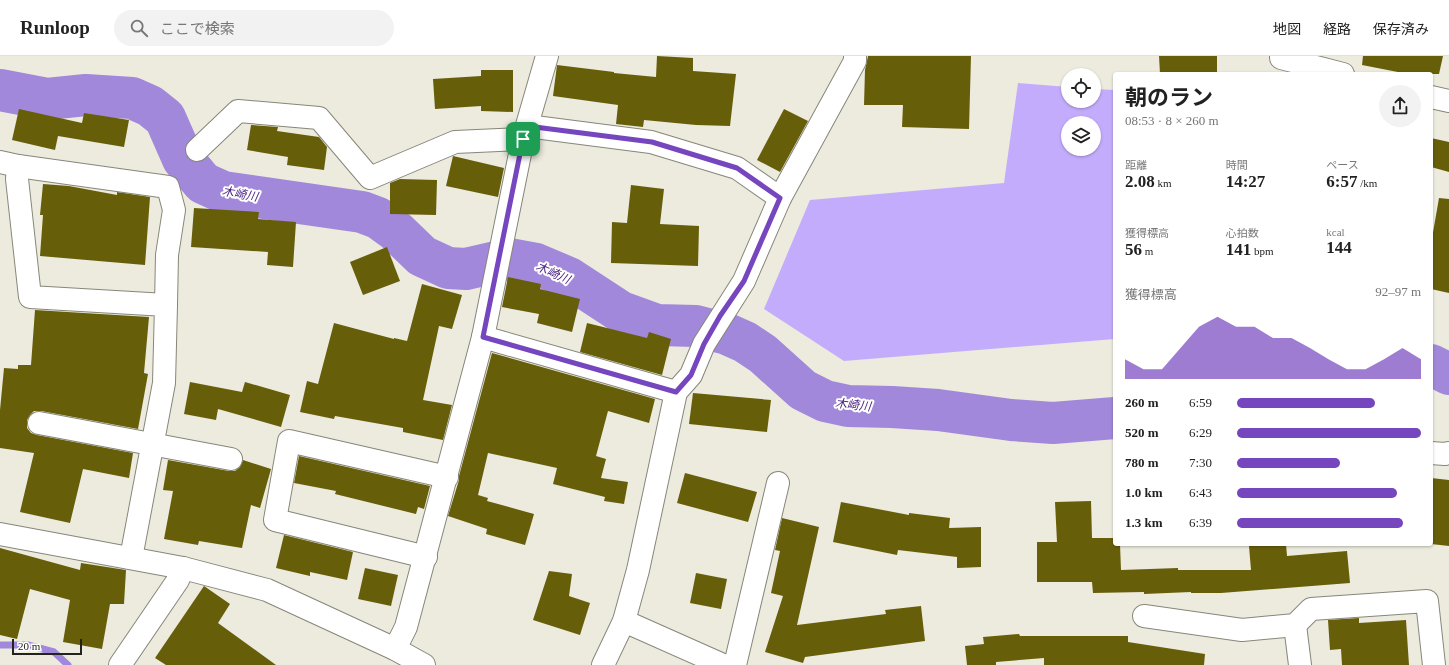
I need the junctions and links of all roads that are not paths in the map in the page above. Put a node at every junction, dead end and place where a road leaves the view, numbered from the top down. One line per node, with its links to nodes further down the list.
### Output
1 (547, 56): 5 (street)
2 (856, 56): 8 (street)
3 (1281, 56): 4 (street)
4 (1335, 72)
5 (525, 132): 6 (street); 8 (street); 10 (street)
6 (197, 150)
7 (9, 164): 9 (street); 9 (street)
8 (780, 198): 11 (street)
9 (166, 305): 13 (street)
10 (483, 337): 11 (street); 17 (street)
11 (676, 392): 24 (street)
12 (39, 423): 13 (street)
13 (153, 444): 16 (street); 21 (street)
14 (1449, 452): 15 (street)
15 (1433, 453)
16 (231, 459)
17 (447, 477): 20 (street); 20 (street)
18 (778, 483): 31 (street)
19 (0, 534): 21 (street)
20 (426, 557): 26 (street)
21 (131, 558): 22 (street)
22 (184, 568): 26 (street); 27 (street)
23 (1144, 616): 25 (street)
24 (624, 621): 29 (street); 30 (street)
25 (1294, 625): 32 (street); 33 (street)
26 (395, 649): 28 (street)
27 (120, 665)
28 (424, 665)
29 (603, 665)
30 (723, 665)
31 (735, 665)
32 (1300, 665)
33 (1434, 665)

